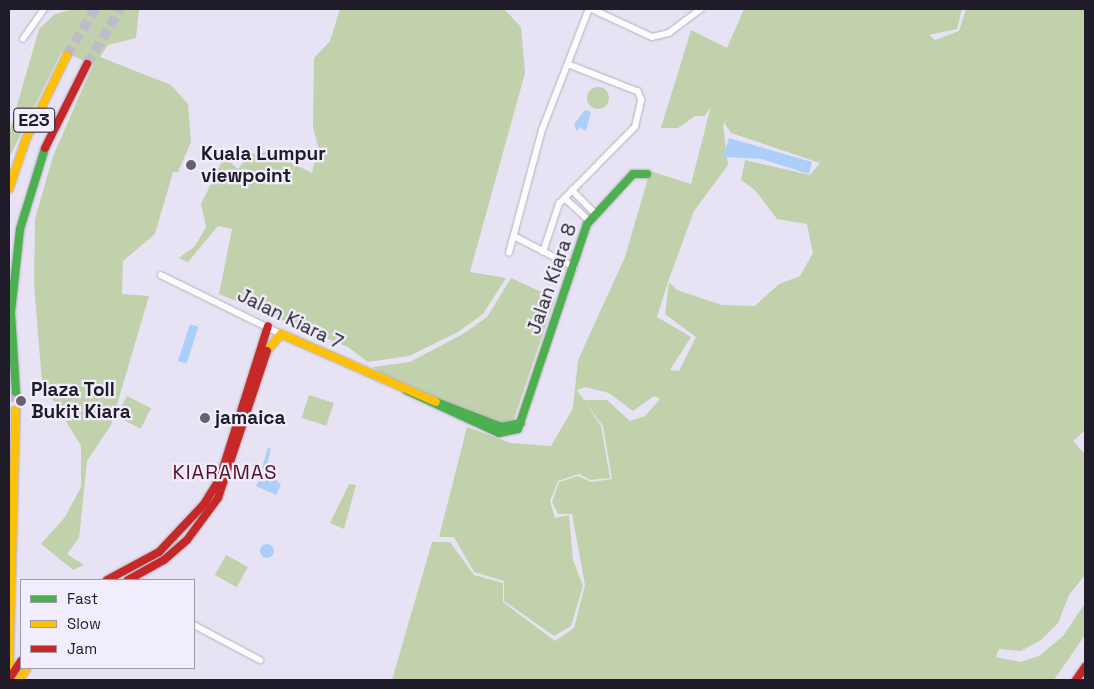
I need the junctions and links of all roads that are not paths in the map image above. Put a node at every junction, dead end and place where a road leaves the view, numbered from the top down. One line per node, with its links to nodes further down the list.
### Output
1 (44, 9): 4 (street)
2 (590, 9): 3 (street); 7 (street)
3 (701, 9)
4 (23, 39)
5 (67, 54): 9 (main road, E23)
6 (86, 64): 22 (main road, E23)
7 (569, 65): 10 (street); 14 (street)
8 (647, 174): 12 (main road, Jalan Kiara 8)
9 (9, 189)
10 (572, 190): 11 (street); 12 (street)
11 (565, 198): 13 (street); 15 (street)
12 (595, 213): 13 (main road, Jalan Kiara 8)
13 (589, 220): 17 (main road, Jalan Kiara 8)
14 (514, 236): 15 (street); 16 (street)
15 (544, 252): 17 (street)
16 (509, 253)
17 (574, 267): 21 (main road, Jalan Kiara 8)
18 (161, 275): 19 (street, Jalan Kiara 7)
19 (268, 326): 20 (street, Jalan Kiara 7); 24 (main road)
20 (281, 334): 21 (main road, Jalan Kiara 7); 24 (main road)
21 (406, 390)
22 (16, 392)
23 (16, 410): 30 (main road)
24 (125, 578)
25 (195, 626): 26 (street)
26 (260, 660)
27 (20, 663): 31 (main road)
28 (1085, 668): 33 (main road)
29 (26, 669): 32 (main road)
30 (9, 671)
31 (9, 680)
32 (19, 680)
33 (1076, 680)

